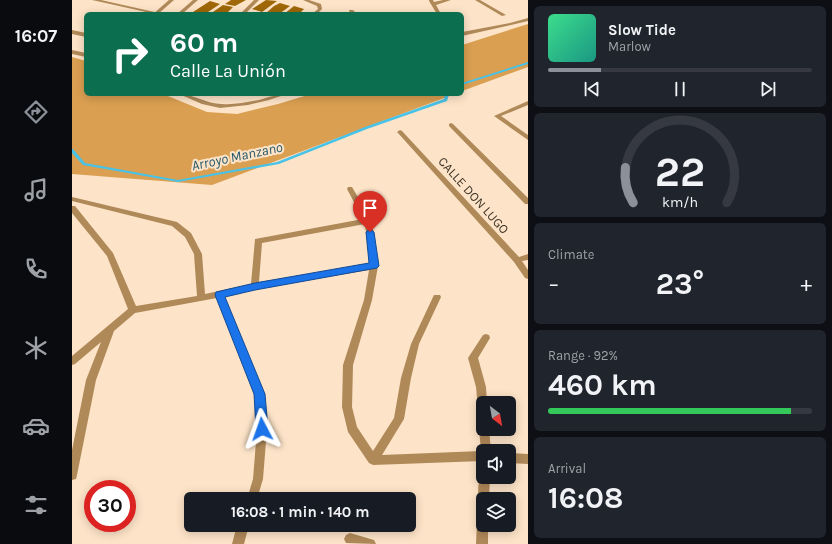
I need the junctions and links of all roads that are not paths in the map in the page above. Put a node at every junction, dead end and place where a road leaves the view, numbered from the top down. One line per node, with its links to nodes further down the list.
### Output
1 (94, 0): 10 (street)
2 (163, 0): 11 (street)
3 (172, 0): 12 (street)
4 (196, 0): 13 (street)
5 (257, 0): 14 (street)
6 (305, 0): 15 (street)
7 (449, 0): 9 (street)
8 (477, 0): 17 (street)
9 (432, 2): 16 (street)
10 (151, 12)
11 (157, 12)
12 (157, 12)
13 (181, 12)
14 (244, 12)
15 (316, 12)
16 (438, 12)
17 (504, 15)
18 (528, 19): 20 (street)
19 (72, 32): 21 (street)
20 (464, 34)
21 (84, 35)
22 (72, 52): 23 (street)
23 (84, 55)
24 (188, 96): 25 (street)
25 (278, 96)
26 (528, 103): 29 (street)
27 (451, 125): 32 (street)
28 (400, 132): 36 (street, CALLE DON LUGO)
29 (528, 138)
30 (350, 189): 34 (street)
31 (72, 199): 42 (street)
32 (528, 202)
33 (72, 208): 43 (street)
34 (368, 221): 37 (street); 39 (street)
35 (528, 257): 36 (street)
36 (517, 260): 38 (street, CALLE DON LUGO)
37 (374, 266): 39 (street); 50 (street)
38 (528, 276)
39 (255, 286): 40 (street)
40 (220, 295): 42 (street); 53 (street)
41 (437, 297): 50 (street)
42 (201, 298): 43 (street)
43 (133, 310): 44 (street)
44 (111, 327): 46 (street); 52 (street)
45 (486, 338): 47 (street)
46 (72, 361)
47 (482, 396)
48 (476, 456): 50 (street)
49 (516, 459): 51 (street)
50 (373, 460)
51 (528, 460)
52 (72, 475)
53 (254, 492)
54 (242, 532): 57 (street)
55 (483, 532): 59 (street)
56 (350, 539): 58 (street)
57 (238, 544)
58 (370, 544)
59 (482, 544)

